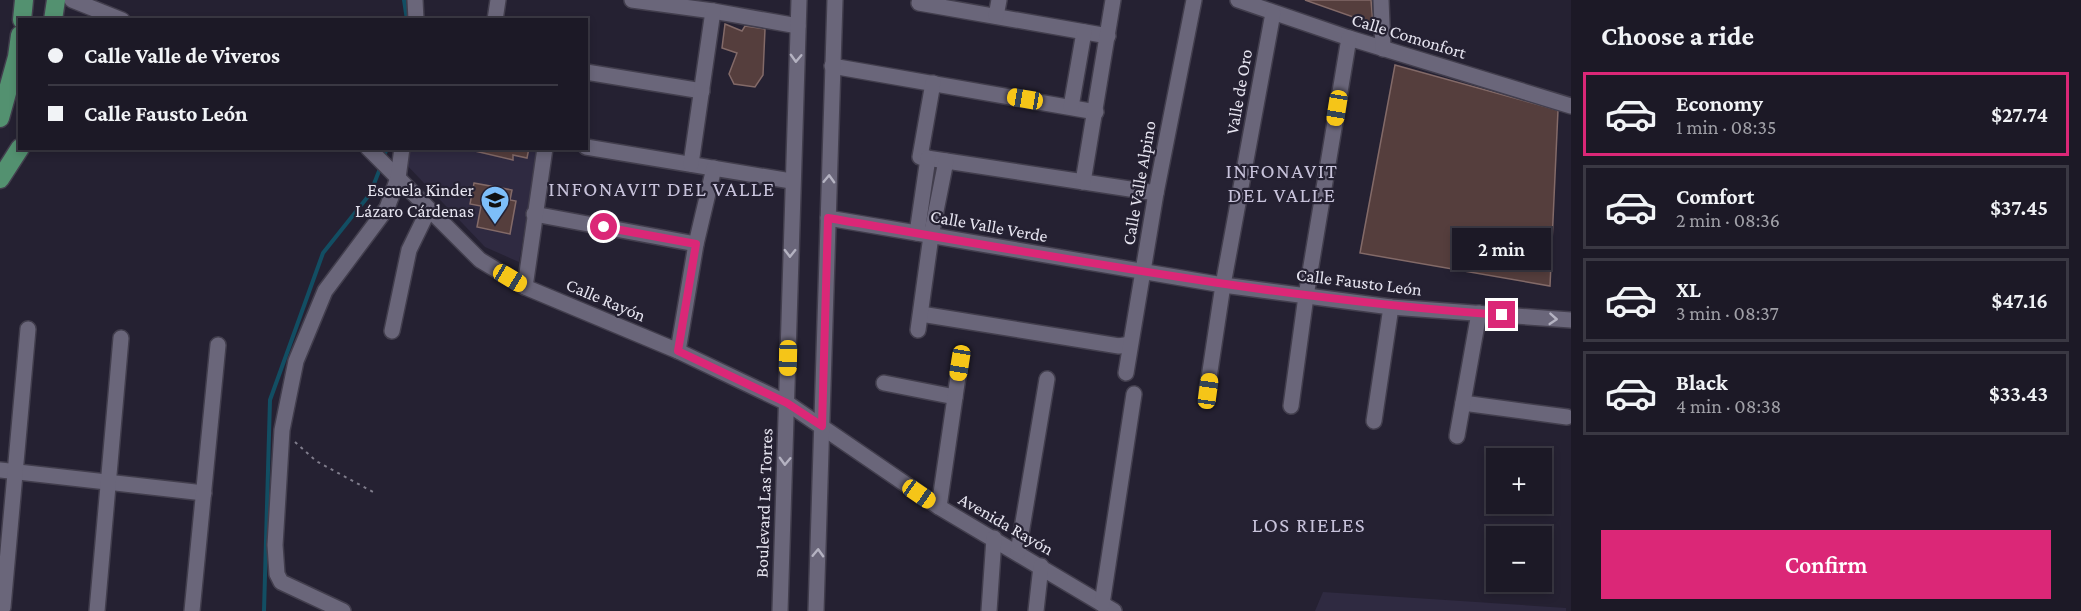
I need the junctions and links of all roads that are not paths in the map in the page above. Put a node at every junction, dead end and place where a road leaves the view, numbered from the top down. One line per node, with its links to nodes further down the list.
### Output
1 (24, 0): 18 (main road)
2 (56, 0): 19 (main road)
3 (72, 0): 20 (street)
4 (415, 0): 21 (street)
5 (498, 0): 22 (street)
6 (632, 0): 15 (street)
7 (798, 0): 23 (street, Boulevard Las Torres)
8 (835, 0): 29 (street)
9 (999, 0): 17 (street)
10 (1113, 0): 25 (street)
11 (1194, 0): 51 (street, Calle Valle Alpino)
12 (1238, 0): 16 (street, Calle Comonfort)
13 (1381, 0): 28 (street)
14 (920, 2): 17 (street)
15 (708, 7): 23 (street); 33 (street)
16 (1273, 13): 26 (street, Calle Comonfort); 58 (street, Valle de Oro)
17 (996, 16): 24 (street)
18 (22, 18)
19 (53, 18)
20 (117, 18)
21 (416, 18)
22 (495, 18)
23 (798, 26): 49 (street, Boulevard Las Torres, one-way to 49)
24 (1084, 32): 25 (street); 35 (street)
25 (1108, 36): 36 (street)
26 (1349, 38): 28 (street, Calle Comonfort); 60 (street)
27 (18, 42): 32 (main road)
28 (1383, 49): 34 (street, Calle Comonfort)
29 (832, 66): 31 (street); 54 (street, one-way to 29)
30 (588, 72): 33 (street)
31 (933, 83): 35 (street); 43 (street)
32 (4, 91): 37 (main road)
33 (702, 91): 45 (street)
34 (1571, 106)
35 (1071, 107): 36 (street)
36 (1096, 112): 50 (street)
37 (0, 118)
38 (588, 147): 45 (street)
39 (19, 150): 48 (main road)
40 (401, 150): 47 (street)
41 (545, 150): 53 (street)
42 (372, 153): 47 (street, Calle Rayón)
43 (924, 157): 44 (street); 55 (street)
44 (946, 161): 50 (street); 55 (street)
45 (691, 164): 46 (street)
46 (714, 168): 49 (street); 56 (street)
47 (393, 173): 52 (street, Calle Rayón); 97 (street)
48 (0, 179)
49 (791, 181): 79 (street, Boulevard Las Torres, one-way to 79)
50 (1083, 182): 51 (street)
51 (1156, 193): 57 (street, Calle Valle Alpino)
52 (428, 211): 59 (street, Calle Rayón); 67 (street)
53 (534, 214): 56 (street); 59 (street)
54 (828, 218): 55 (street, Calle Valle Verde); 84 (street)
55 (924, 234): 57 (street, Calle Valle Verde); 62 (street)
56 (696, 244): 71 (street)
57 (1143, 273): 58 (street, Calle Fausto León); 69 (street, Calle Valle Alpino)
58 (1223, 285): 60 (street, Calle Fausto León); 76 (street, Valle de Oro)
59 (525, 287): 71 (street, Calle Rayón)
60 (1306, 296): 61 (street, Calle Fausto León); 81 (street)
61 (1391, 307): 63 (street, Calle Fausto León); 83 (street)
62 (921, 314): 66 (street); 69 (street)
63 (1479, 314): 64 (street, Calle Fausto León, one-way to 64); 80 (street)
64 (1571, 320)
65 (28, 329): 86 (street)
66 (918, 330)
67 (392, 331)
68 (121, 338): 87 (street)
69 (1130, 344): 73 (street, Calle Valle Alpino)
70 (218, 345): 88 (street)
71 (678, 351): 79 (street, Calle Rayón)
72 (960, 363): 78 (street)
73 (1126, 373)
74 (1047, 379): 91 (street)
75 (884, 383): 78 (street)
76 (1208, 391)
77 (1134, 394): 94 (street)
78 (955, 397): 89 (street)
79 (787, 403): 84 (street, Calle Rayón); 98 (street, Boulevard Las Torres, one-way to 98)
80 (1463, 403): 82 (street); 85 (street)
81 (1291, 406)
82 (1567, 417)
83 (1374, 422)
84 (822, 426): 89 (street, Avenida Rayón); 99 (street, one-way to 84)
85 (1457, 436)
86 (7, 471): 87 (street); 93 (street)
87 (110, 481): 88 (street); 95 (street)
88 (204, 493): 96 (street)
89 (939, 507): 90 (street, Avenida Rayón)
90 (994, 538): 91 (street, Avenida Rayón); 100 (street)
91 (1018, 552): 92 (street, Avenida Rayón)
92 (1041, 566): 94 (street, Avenida Rayón); 101 (street)
93 (3, 607)
94 (1108, 607)
95 (97, 611)
96 (192, 611)
97 (343, 611)
98 (780, 611)
99 (816, 611)
100 (989, 611)
101 (1036, 611)

